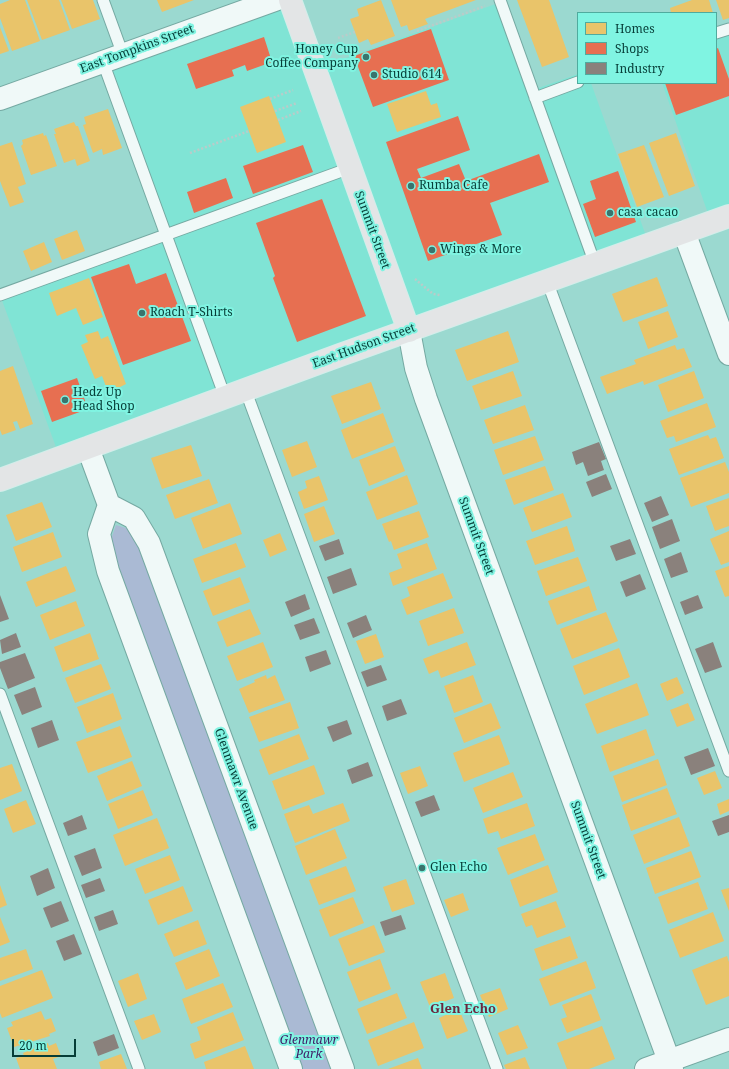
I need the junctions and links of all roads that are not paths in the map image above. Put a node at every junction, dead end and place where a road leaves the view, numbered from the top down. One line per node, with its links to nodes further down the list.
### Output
1 (103, 0): 7 (lane)
2 (274, 0): 7 (street, East Tompkins Street)
3 (290, 0): 11 (main road, Summit Street)
4 (500, 0): 9 (lane)
5 (729, 29): 6 (lane)
6 (717, 34)
7 (113, 58): 10 (street, East Tompkins Street); 14 (lane)
8 (577, 82): 9 (lane)
9 (535, 98): 15 (lane)
10 (0, 99)
11 (350, 168): 14 (lane); 18 (main road, Summit Street)
12 (729, 216): 13 (main road, East Hudson Street)
13 (684, 232): 15 (main road, East Hudson Street); 19 (street)
14 (166, 235): 17 (lane); 21 (lane)
15 (595, 264): 16 (main road, East Hudson Street)
16 (547, 281): 18 (main road, East Hudson Street); 26 (lane)
17 (0, 295)
18 (408, 331): 20 (main road, East Hudson Street); 28 (street, Summit Street)
19 (729, 354)
20 (246, 389): 21 (main road, East Hudson Street); 32 (lane)
21 (225, 397): 22 (main road, East Hudson Street)
22 (88, 448): 23 (main road, East Hudson Street); 24 (street)
23 (0, 480)
24 (109, 505): 30 (street); 31 (street, Glenmawr Avenue)
25 (0, 694): 29 (lane)
26 (729, 771)
27 (729, 1039): 28 (street)
28 (670, 1065): 33 (street)
29 (139, 1069)
30 (291, 1069)
31 (343, 1069)
32 (497, 1069)
33 (646, 1069)

